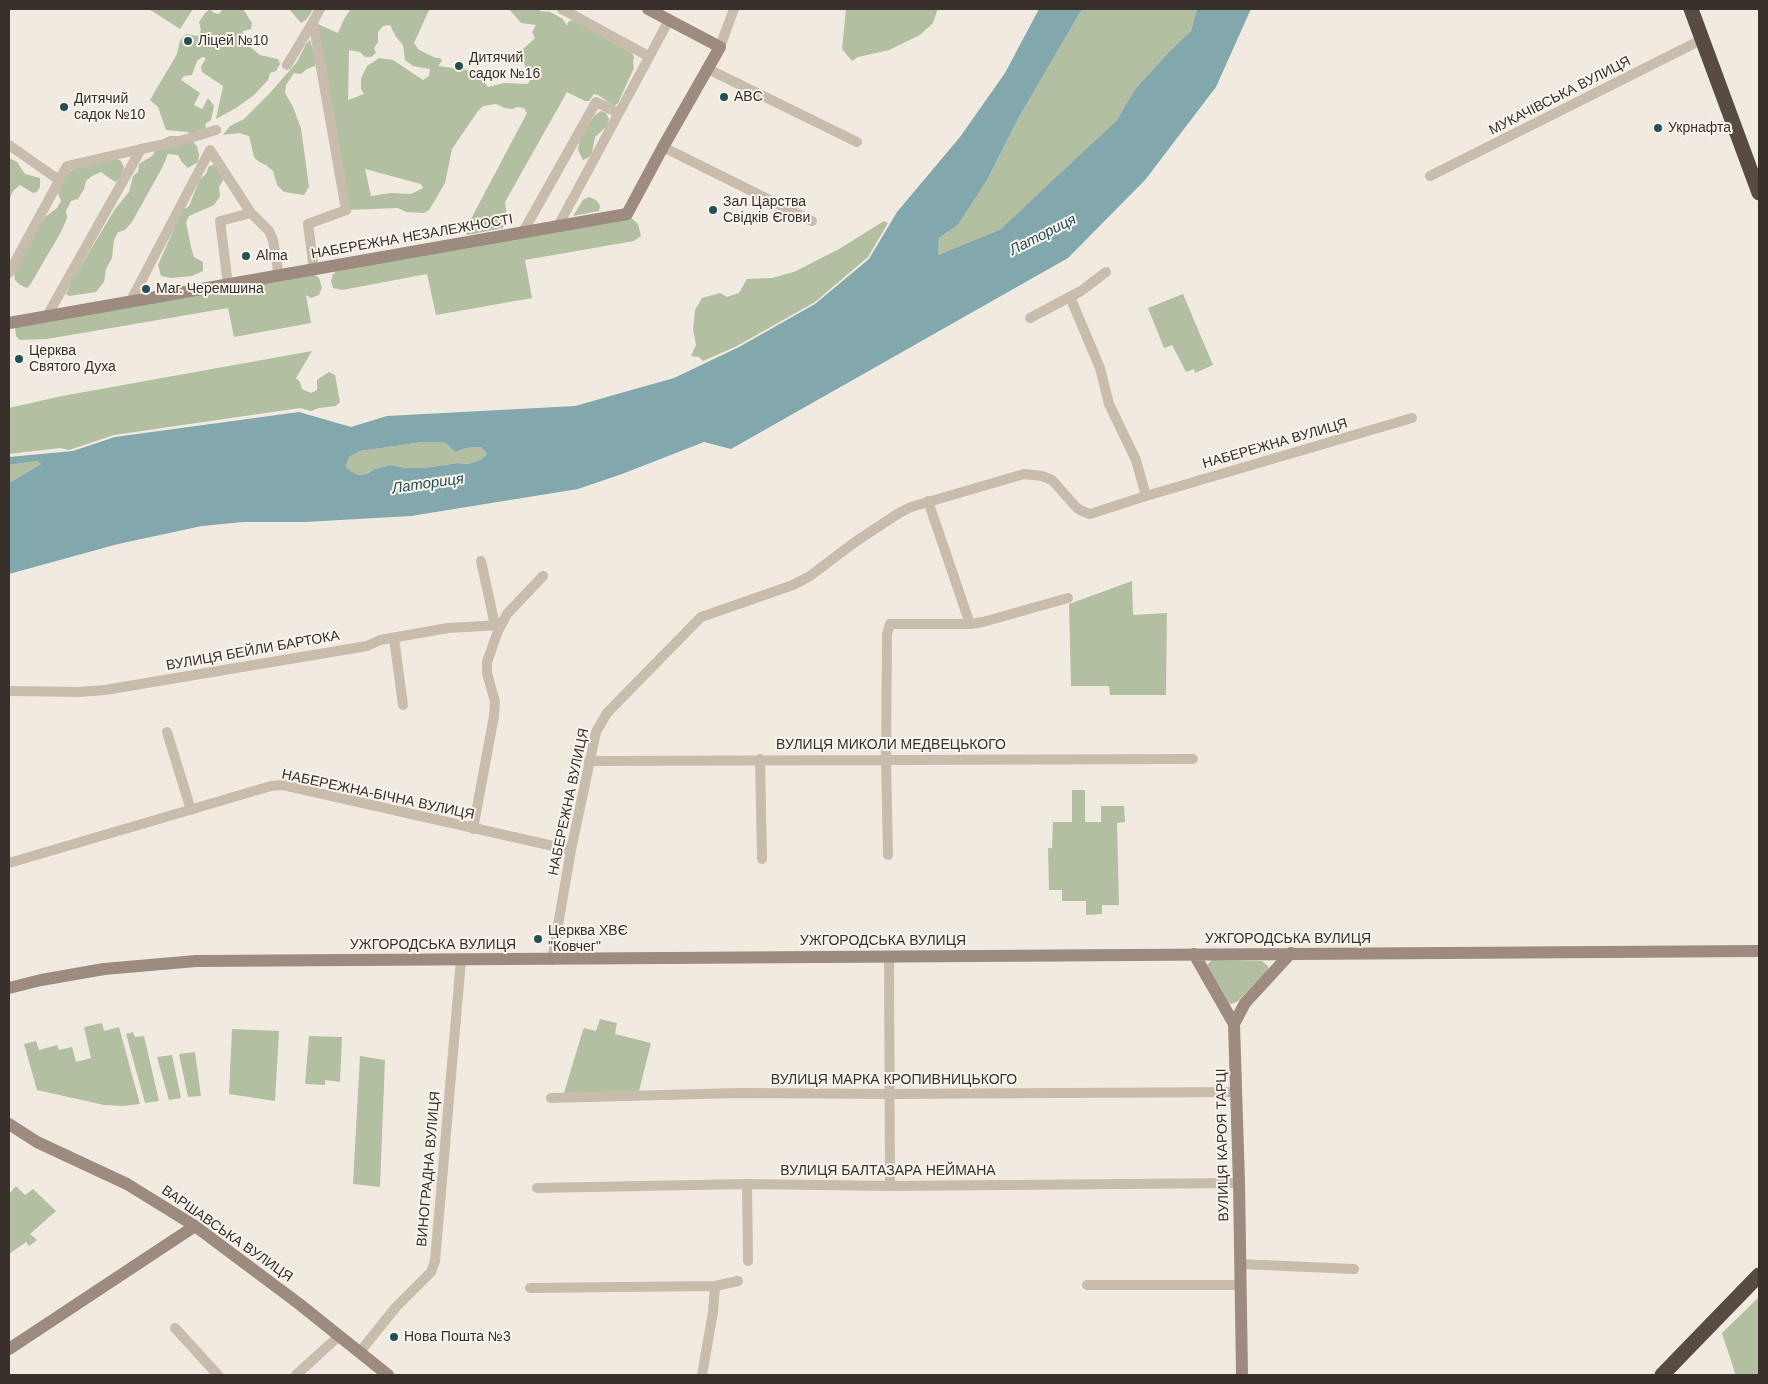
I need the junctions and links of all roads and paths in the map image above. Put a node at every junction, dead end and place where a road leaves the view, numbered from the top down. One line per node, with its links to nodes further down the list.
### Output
1 (320, 9): 7 (street)
2 (562, 9): 10 (street)
3 (648, 9): 6 (street)
4 (734, 9): 9 (street)
5 (1691, 9): 8 (highway)
6 (669, 20): 9 (street); 10 (street)
7 (313, 22): 11 (street); 26 (street)
8 (1703, 39): 19 (street, МУКАЧІВСЬКА ВУЛИЦЯ); 21 (highway)
9 (720, 47): 12 (street)
10 (648, 56): 13 (street)
11 (287, 65)
12 (708, 69): 15 (street); 17 (street)
13 (618, 113): 24 (street); 25 (street)
14 (216, 130): 18 (street)
15 (857, 142)
16 (9, 145): 20 (street)
17 (663, 147): 23 (street); 24 (street, НАБЕРЕЖНА НЕЗАЛЕЖНОСТІ)
18 (141, 149): 20 (street); 33 (street)
19 (1430, 176)
20 (59, 180): 28 (street)
21 (1759, 192)
22 (251, 212): 29 (street); 30 (street); 32 (street)
23 (812, 221)
24 (558, 226): 25 (street, НАБЕРЕЖНА НЕЗАЛЕЖНОСТІ)
25 (523, 232): 26 (street, НАБЕРЕЖНА НЕЗАЛЕЖНОСТІ)
26 (314, 270): 29 (street, НАБЕРЕЖНА НЕЗАЛЕЖНОСТІ)
27 (1106, 272): 31 (street)
28 (9, 273)
29 (279, 276): 30 (street, НАБЕРЕЖНА НЕЗАЛЕЖНОСТІ)
30 (228, 285): 32 (street, НАБЕРЕЖНА НЕЗАЛЕЖНОСТІ)
31 (1070, 297): 34 (street); 37 (street)
32 (130, 302): 33 (street, НАБЕРЕЖНА НЕЗАЛЕЖНОСТІ)
33 (47, 316): 35 (street, НАБЕРЕЖНА НЕЗАЛЕЖНОСТІ)
34 (1030, 318)
35 (9, 323)
36 (1412, 418): 37 (street, НАБЕРЕЖНА ВУЛИЦЯ)
37 (1146, 496): 38 (street, НАБЕРЕЖНА ВУЛИЦЯ)
38 (928, 501): 42 (street); 51 (street, НАБЕРЕЖНА ВУЛИЦЯ)
39 (481, 561): 43 (street)
40 (543, 576): 43 (street)
41 (1068, 598): 42 (street)
42 (970, 624): 49 (street)
43 (498, 625): 44 (street, ВУЛИЦЯ БЕЙЛИ БАРТОКА); 53 (street)
44 (394, 638): 45 (street, ВУЛИЦЯ БЕЙЛИ БАРТОКА); 46 (street)
45 (9, 691)
46 (402, 705)
47 (167, 732): 52 (street)
48 (760, 759): 49 (street, ВУЛИЦЯ МИКОЛИ МЕДВЕЦЬКОГО); 51 (street, ВУЛИЦЯ МИКОЛИ МЕДВЕЦЬКОГО); 56 (street)
49 (886, 759): 50 (street, ВУЛИЦЯ МИКОЛИ МЕДВЕЦЬКОГО); 55 (street)
50 (1193, 759)
51 (589, 761): 54 (street, НАБЕРЕЖНА ВУЛИЦЯ)
52 (191, 810): 53 (street, НАБЕРЕЖНА-БІЧНА ВУЛИЦЯ); 57 (street, НАБЕРЕЖНА-БІЧНА ВУЛИЦЯ)
53 (472, 829): 54 (street, НАБЕРЕЖНА-БІЧНА ВУЛИЦЯ)
54 (571, 850): 63 (street, НАБЕРЕЖНА ВУЛИЦЯ)
55 (888, 855)
56 (762, 859)
57 (9, 863)
58 (1759, 951): 59 (street, УЖГОРОДСЬКА ВУЛИЦЯ)
59 (1291, 953): 60 (street, УЖГОРОДСЬКА ВУЛИЦЯ); 65 (street)
60 (1194, 954): 61 (street, УЖГОРОДСЬКА ВУЛИЦЯ); 65 (street, ВУЛИЦЯ КАРОЯ ТАРЦІ)
61 (889, 956): 63 (street, УЖГОРОДСЬКА ВУЛИЦЯ); 67 (street)
62 (461, 960): 63 (street, УЖГОРОДСЬКА ВУЛИЦЯ); 64 (street, УЖГОРОДСЬКА ВУЛИЦЯ); 87 (street, ВИНОГРАДНА ВУЛИЦЯ)
63 (552, 960)
64 (9, 988)
65 (1234, 1024): 66 (street, ВУЛИЦЯ КАРОЯ ТАРЦІ)
66 (1237, 1092): 67 (street, ВУЛИЦЯ МАРКА КРОПИВНИЦЬКОГО); 70 (street, ВУЛИЦЯ КАРОЯ ТАРЦІ)
67 (889, 1094): 68 (street, ВУЛИЦЯ МАРКА КРОПИВНИЦЬКОГО); 72 (street)
68 (551, 1098)
69 (9, 1124): 74 (street, ВАРШАВСЬКА ВУЛИЦЯ)
70 (1239, 1183): 72 (street, ВУЛИЦЯ БАЛТАЗАРА НЕЙМАНА); 76 (street, ВУЛИЦЯ КАРОЯ ТАРЦІ)
71 (747, 1184): 72 (street, ВУЛИЦЯ БАЛТАЗАРА НЕЙМАНА); 73 (street, ВУЛИЦЯ БАЛТАЗАРА НЕЙМАНА); 75 (street)
72 (890, 1186)
73 (538, 1188)
74 (194, 1226): 85 (street, ВАРШАВСЬКА ВУЛИЦЯ); 86 (street)
75 (748, 1261)
76 (1240, 1264): 77 (street); 81 (street, ВУЛИЦЯ КАРОЯ ТАРЦІ)
77 (1354, 1269)
78 (1759, 1276): 93 (highway)
79 (738, 1281): 82 (street)
80 (1087, 1285): 81 (street)
81 (1240, 1285): 92 (street, ВУЛИЦЯ КАРОЯ ТАРЦІ)
82 (715, 1286): 83 (street); 91 (street)
83 (530, 1288)
84 (174, 1328): 88 (street)
85 (339, 1336): 87 (street, ВАРШАВСЬКА ВУЛИЦЯ); 89 (street)
86 (9, 1349)
87 (359, 1353): 90 (street, ВАРШАВСЬКА ВУЛИЦЯ)
88 (218, 1375)
89 (296, 1375)
90 (388, 1375)
91 (702, 1375)
92 (1242, 1375)
93 (1662, 1375)

